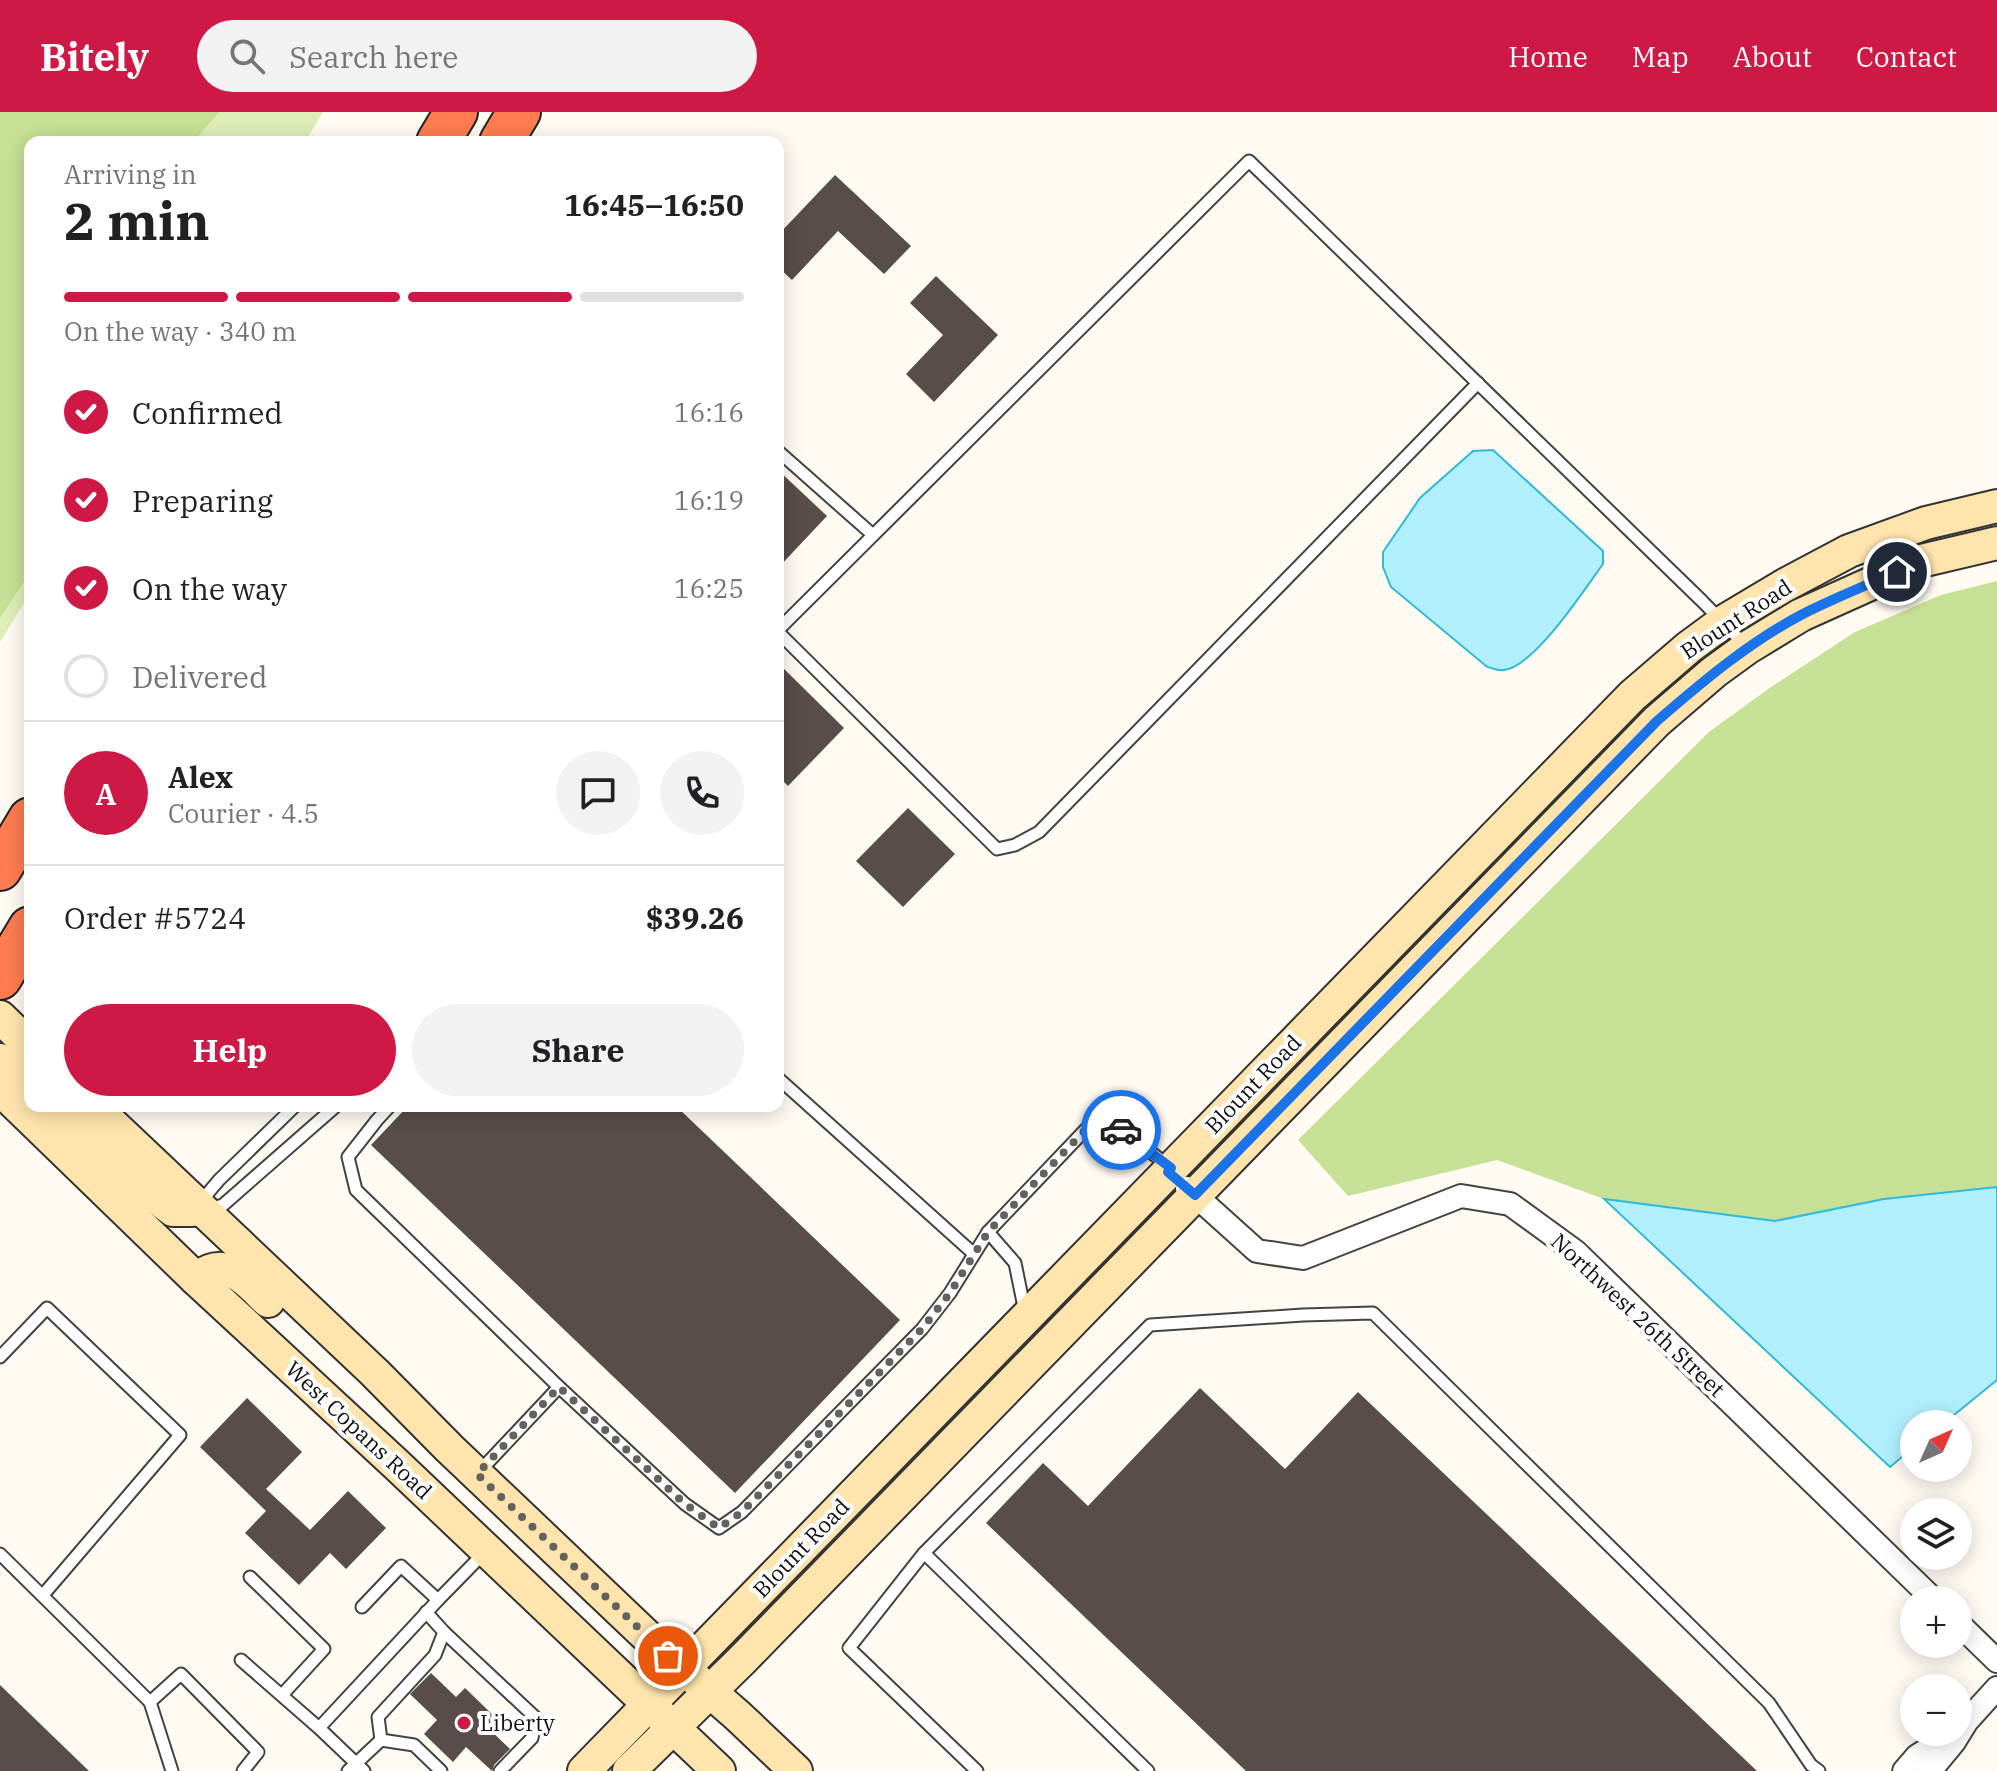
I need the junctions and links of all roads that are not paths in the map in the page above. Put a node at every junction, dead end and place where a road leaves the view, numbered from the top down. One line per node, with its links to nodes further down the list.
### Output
1 (456, 112): 3 (highway)
2 (519, 112): 4 (highway)
3 (442, 136)
4 (505, 136)
5 (1478, 383): 8 (lane); 10 (lane); 12 (lane)
6 (784, 456): 8 (lane)
7 (1997, 506): 10 (street, Blount Road)
8 (873, 535): 11 (lane)
9 (1997, 543): 13 (street, Blount Road)
10 (1723, 622): 13 (lane); 27 (street, Blount Road)
11 (784, 625)
12 (784, 637)
13 (1747, 648): 28 (street, Blount Road)
14 (24, 829): 15 (highway)
15 (0, 869)
16 (0, 1017): 17 (street)
17 (24, 1040)
18 (0, 1060): 19 (street)
19 (24, 1082)
20 (784, 1083): 31 (lane)
21 (0, 1089): 32 (street, West Copans Road)
22 (56, 1112): 29 (street)
23 (99, 1112): 29 (street)
24 (289, 1112): 29 (lane)
25 (329, 1112): 29 (lane)
26 (384, 1112): 36 (lane)
27 (1170, 1170): 28 (street, Northwest 26th Street); 30 (lane); 33 (street, Blount Road)
28 (1195, 1195): 42 (street, Northwest 26th Street); 53 (street, Blount Road)
29 (202, 1210): 35 (street)
30 (988, 1232): 31 (lane); 33 (lane)
31 (974, 1254): 36 (lane)
32 (196, 1279): 35 (street); 38 (street, West Copans Road)
33 (1026, 1317): 51 (street, Blount Road)
34 (0, 1357): 43 (lane)
35 (375, 1373): 37 (street)
36 (559, 1387): 37 (lane)
37 (477, 1474): 51 (street)
38 (487, 1550): 44 (lane); 56 (street, West Copans Road)
39 (924, 1553): 72 (lane); 73 (lane); 74 (lane)
40 (0, 1554): 43 (lane)
41 (250, 1577): 54 (lane)
42 (1920, 1586)
43 (43, 1595): 55 (lane)
44 (438, 1600): 45 (lane); 46 (lane)
45 (362, 1607)
46 (426, 1612): 47 (lane); 59 (lane)
47 (444, 1632): 60 (lane); 67 (lane)
48 (1972, 1637): 50 (street)
49 (241, 1660): 54 (lane)
50 (1997, 1661)
51 (684, 1669): 53 (street); 56 (street, Blount Road)
52 (1997, 1688): 57 (street)
53 (710, 1692): 58 (street, Blount Road); 71 (street)
54 (282, 1695): 59 (lane)
55 (150, 1702): 64 (lane); 65 (lane)
56 (649, 1704): 58 (street, West Copans Road); 68 (street, Blount Road)
57 (1972, 1716)
58 (673, 1727): 69 (street, Blount Road); 70 (street, West Copans Road)
59 (319, 1728): 63 (lane)
60 (381, 1740): 63 (lane); 66 (lane)
61 (1933, 1746): 75 (street)
62 (1951, 1746): 76 (street)
63 (356, 1768)
64 (172, 1771)
65 (243, 1771)
66 (441, 1771)
67 (500, 1771)
68 (584, 1771)
69 (629, 1771)
70 (719, 1771)
71 (796, 1771)
72 (977, 1771)
73 (1148, 1771)
74 (1819, 1771)
75 (1904, 1771)
76 (1930, 1771)

